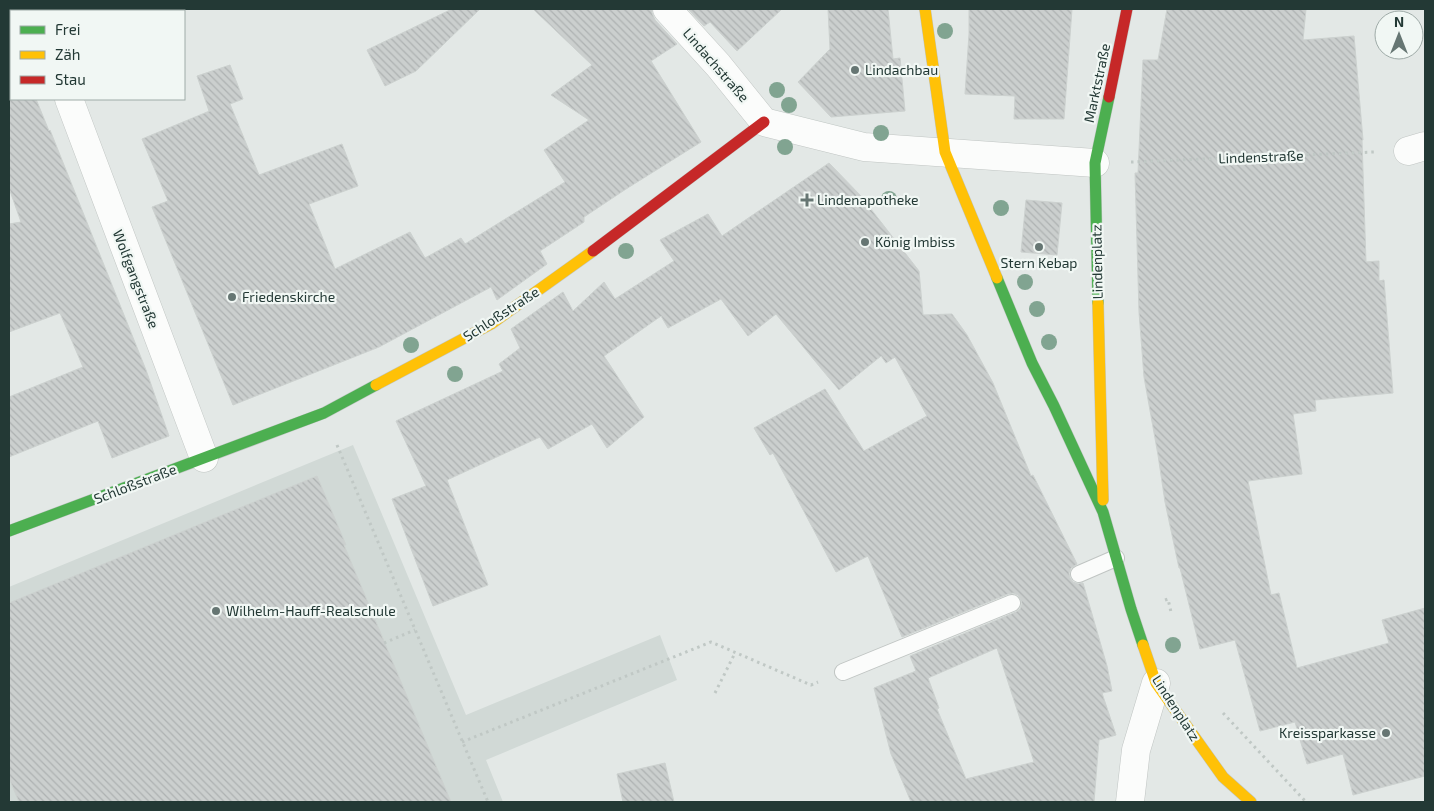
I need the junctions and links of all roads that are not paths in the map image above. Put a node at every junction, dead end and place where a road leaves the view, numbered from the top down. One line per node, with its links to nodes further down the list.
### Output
1 (667, 9): 5 (street, Lindachstraße)
2 (925, 9): 6 (main road, Lindenplatz)
3 (1128, 9): 7 (main road, Marktstraße)
4 (70, 100): 8 (street, Wolfgangstraße)
5 (764, 122): 6 (street); 8 (main road, Schloßstraße)
6 (945, 152): 7 (street); 9 (main road, Lindenplatz)
7 (1095, 163): 9 (main road, Lindenplatz)
8 (204, 458): 10 (main road, Schloßstraße)
9 (1103, 512): 11 (main road, Lindenplatz)
10 (9, 531)
11 (1116, 558): 12 (lane); 15 (main road, Lindenplatz)
12 (1079, 574)
13 (1012, 603): 14 (lane)
14 (843, 672)
15 (1156, 683): 16 (street); 17 (main road, Lindenplatz)
16 (1130, 802)
17 (1251, 802)

